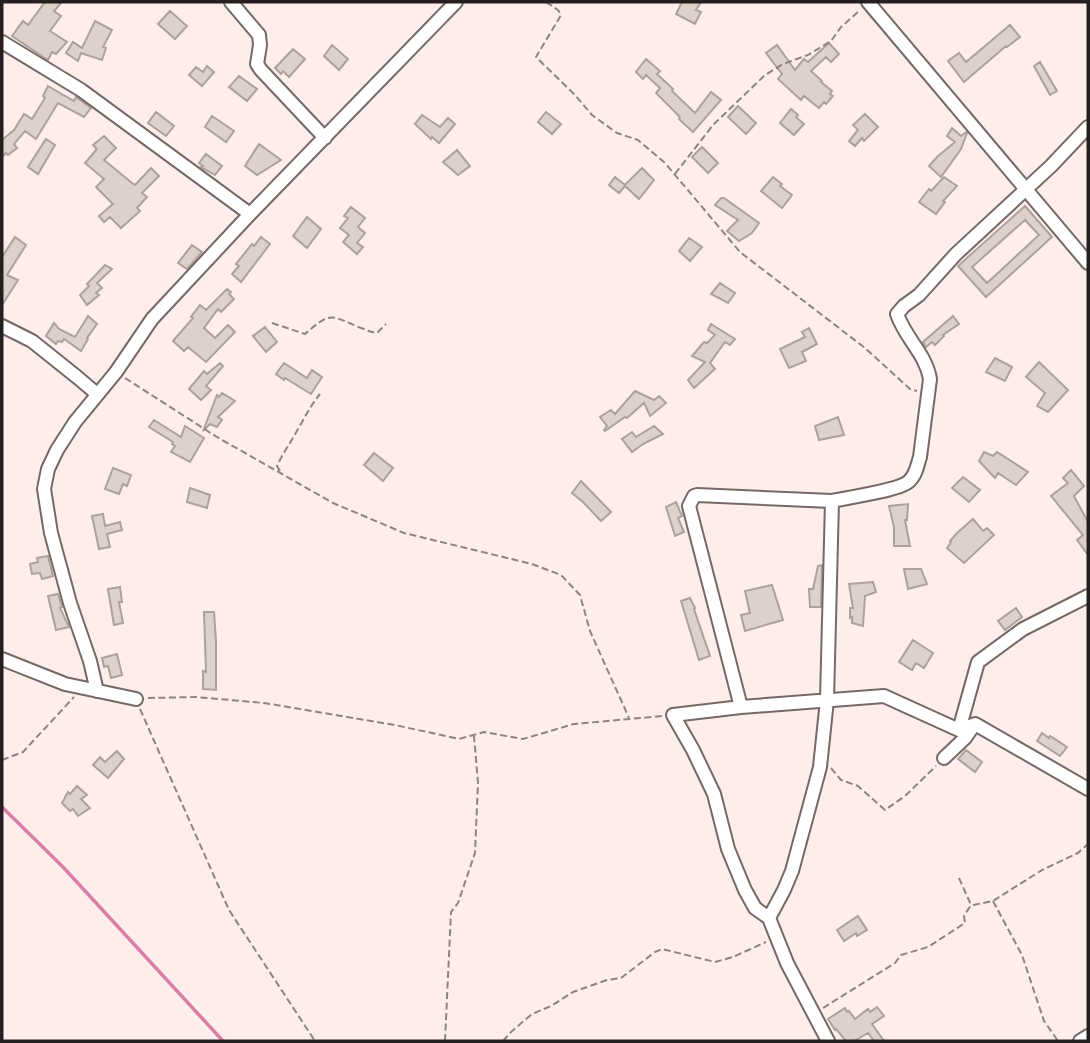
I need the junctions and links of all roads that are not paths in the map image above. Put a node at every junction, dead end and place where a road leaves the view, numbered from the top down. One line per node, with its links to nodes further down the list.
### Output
1 (230, 2): 6 (street)
2 (456, 2): 6 (street)
3 (868, 2): 7 (street)
4 (2, 42): 8 (street)
5 (1088, 127): 7 (street)
6 (325, 138): 8 (street)
7 (1026, 188): 9 (street); 12 (street)
8 (250, 214): 11 (street)
9 (1088, 263)
10 (2, 326): 11 (street)
11 (97, 394): 15 (street)
12 (832, 501): 17 (street); 18 (street)
13 (1088, 596): 20 (street)
14 (2, 659): 15 (street)
15 (97, 691): 16 (street)
16 (135, 699)
17 (828, 701): 18 (street); 20 (street); 23 (street)
18 (741, 707): 23 (street)
19 (975, 724): 20 (street); 21 (street); 22 (street)
20 (959, 730)
21 (944, 758)
22 (1088, 789)
23 (769, 918): 25 (street)
24 (1088, 1037): 26 (street)
25 (828, 1041)
26 (1080, 1041)

